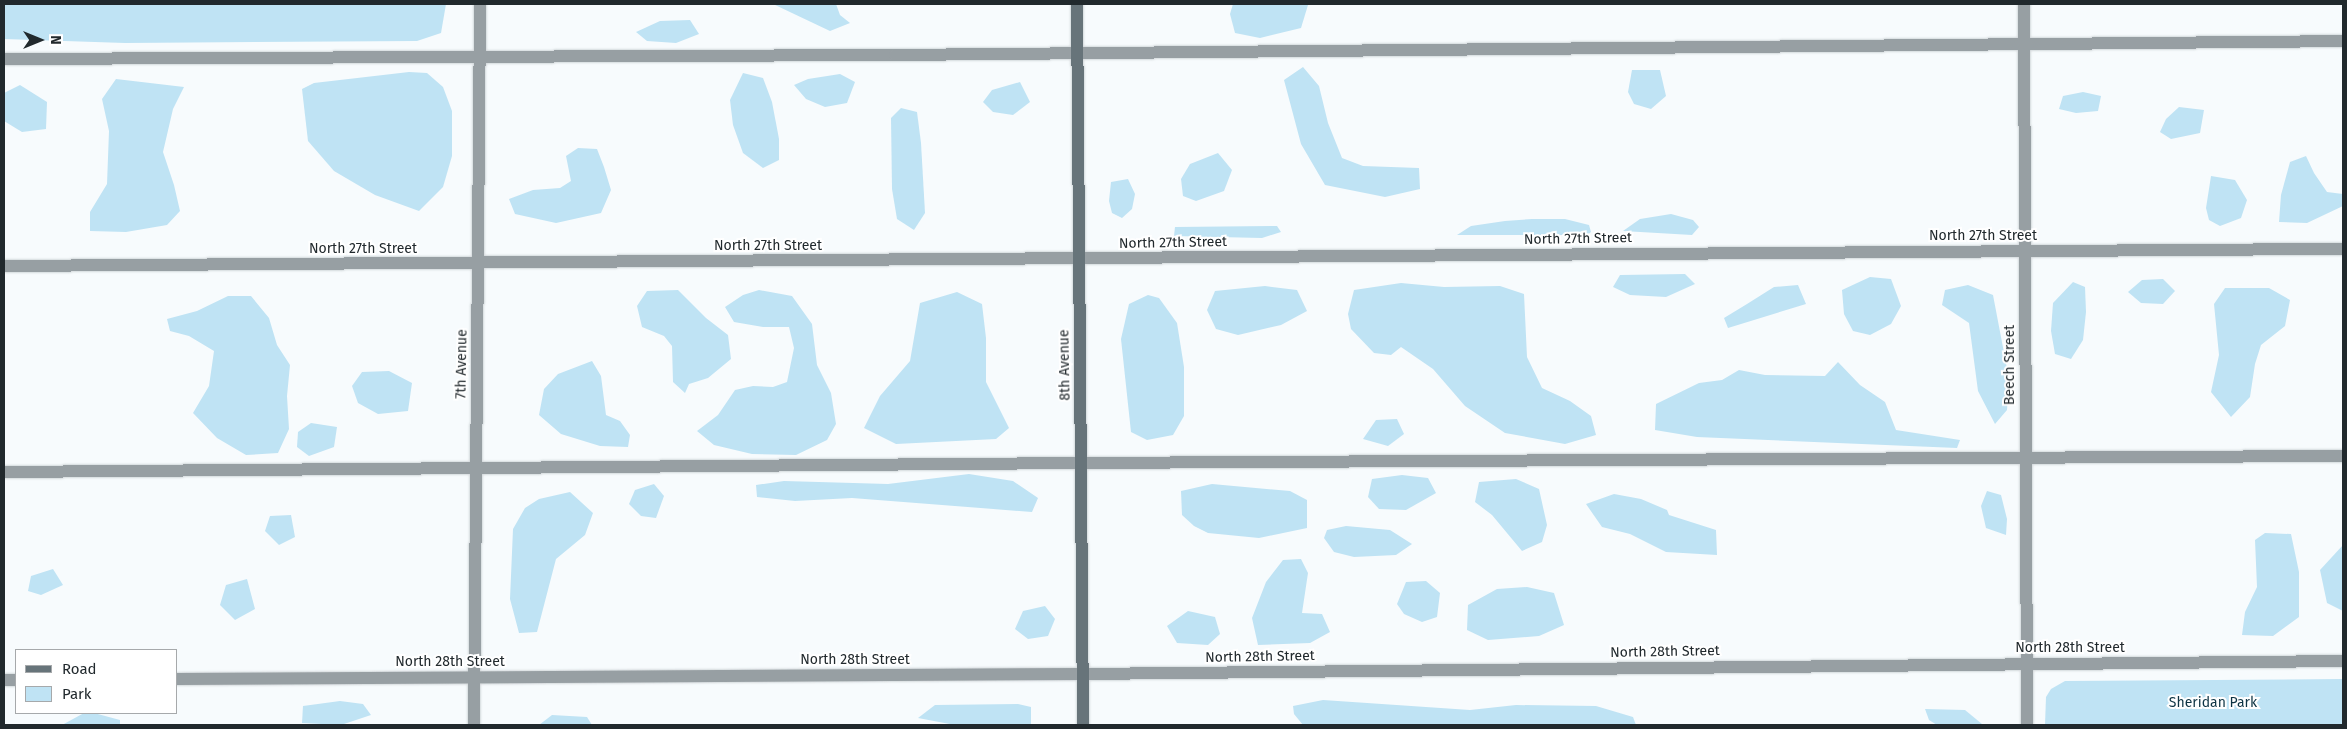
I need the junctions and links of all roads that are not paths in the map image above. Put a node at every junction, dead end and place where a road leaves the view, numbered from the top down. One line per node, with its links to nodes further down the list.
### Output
1 (480, 4): 7 (street, 7th Avenue)
2 (1077, 4): 6 (street, 8th Avenue)
3 (2024, 4): 5 (street, Beech Street)
4 (2343, 40): 5 (street)
5 (2024, 45): 6 (street); 10 (street, Beech Street)
6 (1078, 52): 7 (street); 11 (street, 8th Avenue)
7 (480, 57): 8 (street); 12 (street, 7th Avenue)
8 (4, 59)
9 (2343, 249): 10 (street, North 27th Street)
10 (2025, 250): 11 (street, North 27th Street); 15 (street, Beech Street)
11 (1079, 259): 12 (street, North 27th Street); 16 (street, 8th Avenue)
12 (478, 263): 13 (street, North 27th Street); 17 (street, 7th Avenue)
13 (4, 266)
14 (2343, 456): 15 (street)
15 (2026, 459): 16 (street); 20 (street, Beech Street)
16 (1081, 463): 17 (street); 21 (street, 8th Avenue)
17 (476, 468): 18 (street); 22 (street, 7th Avenue)
18 (4, 472)
19 (2343, 661): 20 (street, North 28th Street)
20 (2027, 663): 21 (street, North 28th Street); 26 (street, Beech Street)
21 (1083, 674): 22 (street, North 28th Street); 25 (street, 8th Avenue)
22 (474, 677): 23 (street, North 28th Street); 24 (street, 7th Avenue)
23 (178, 679)
24 (474, 725)
25 (1083, 725)
26 (2027, 725)

